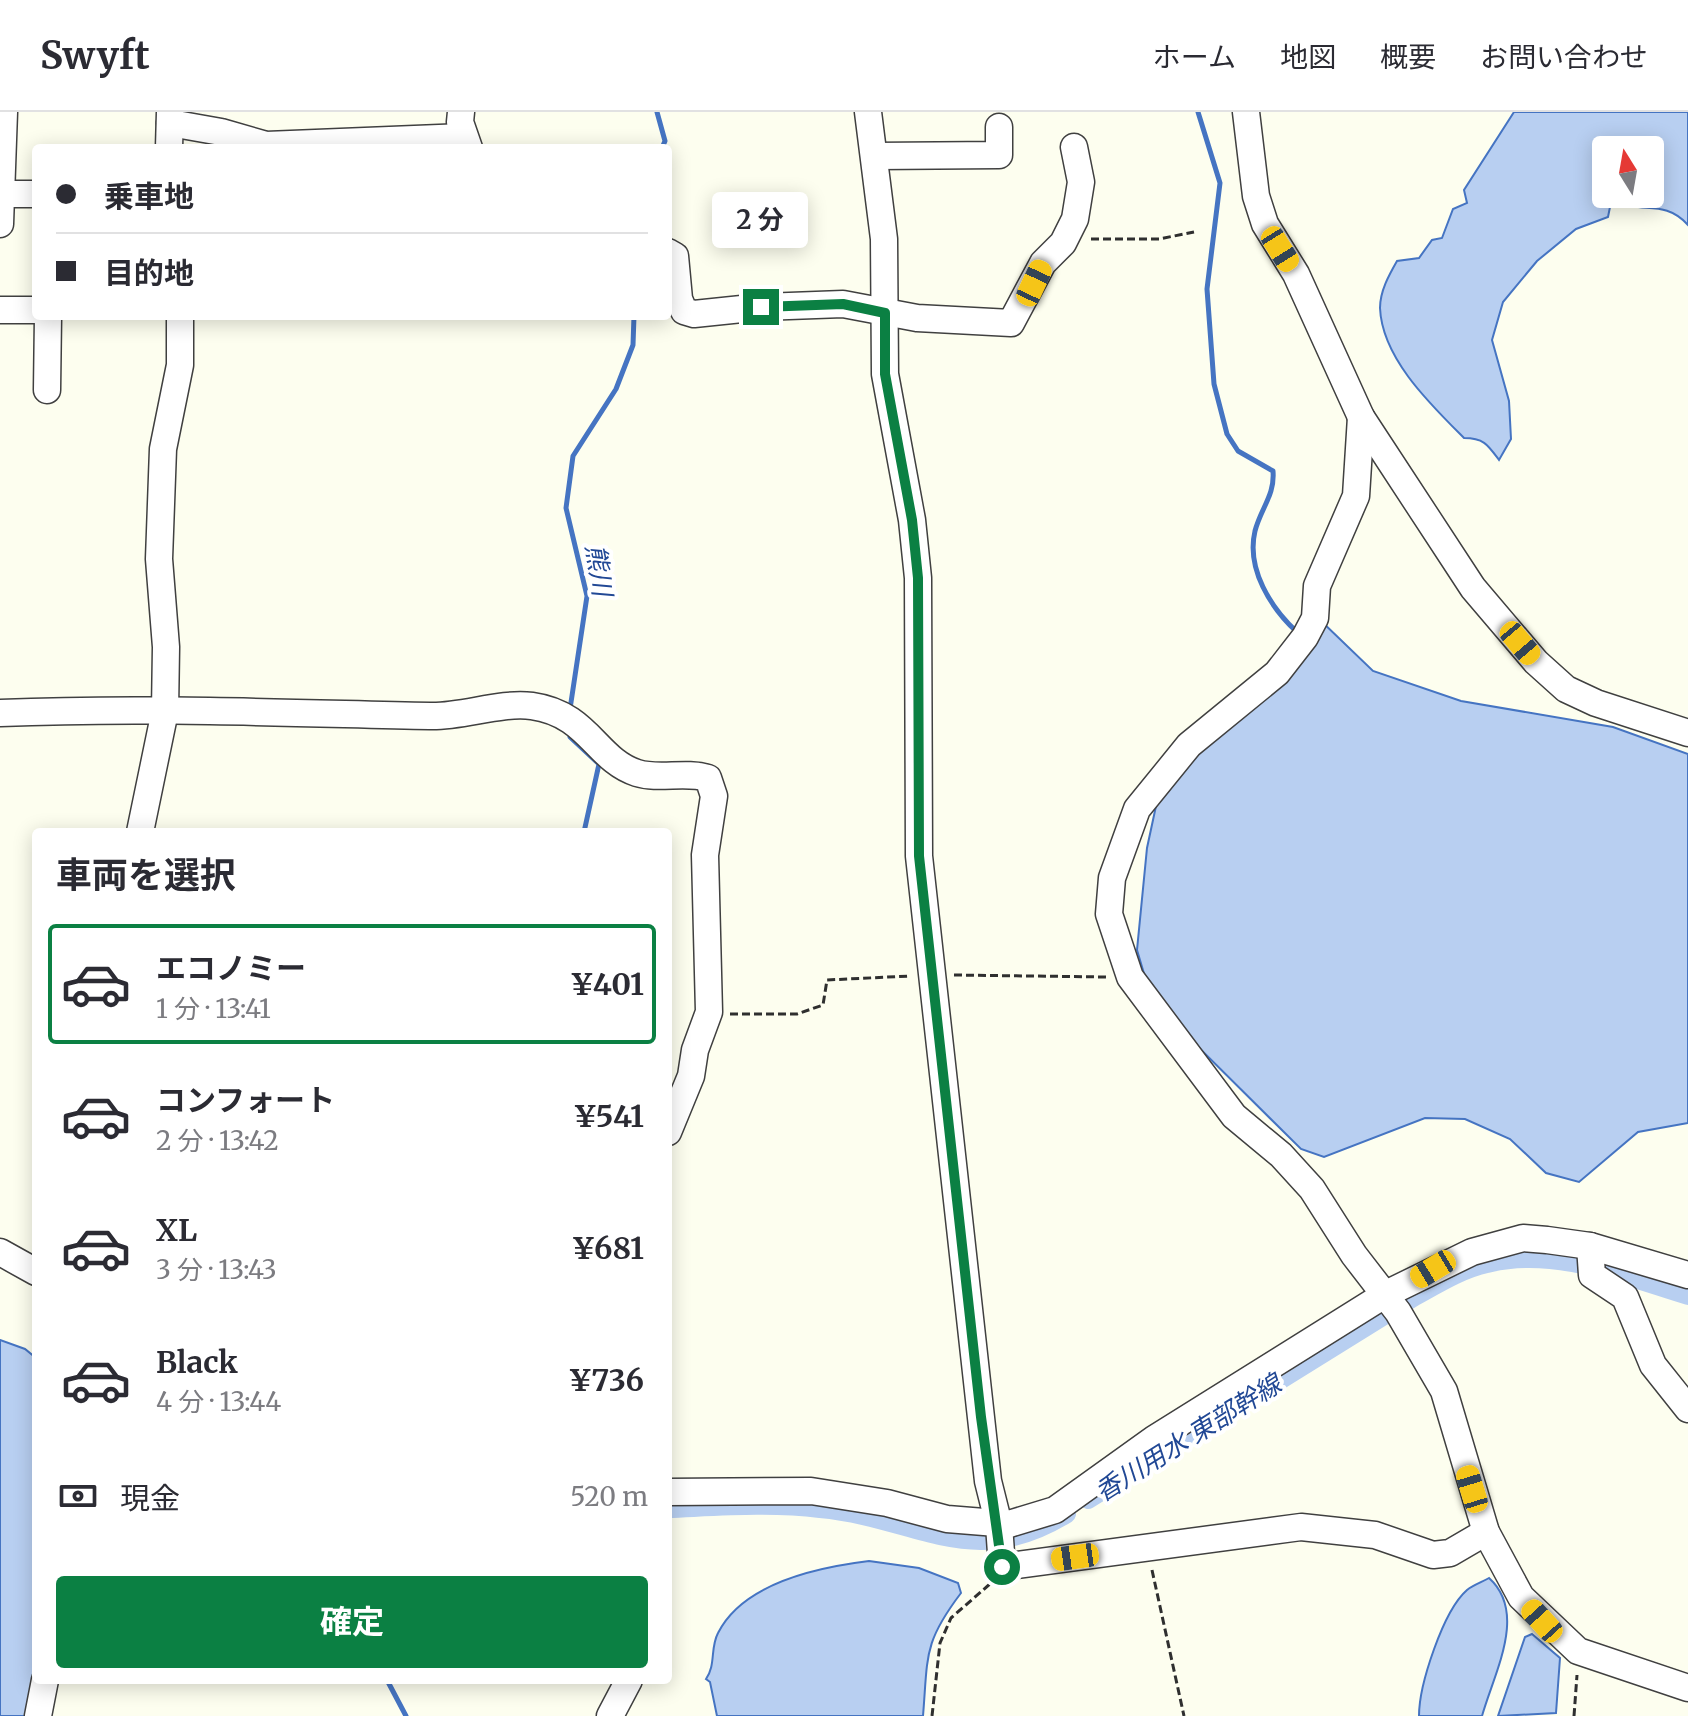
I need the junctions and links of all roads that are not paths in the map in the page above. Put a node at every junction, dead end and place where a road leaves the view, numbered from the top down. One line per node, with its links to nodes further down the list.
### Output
1 (4, 112): 11 (street)
2 (868, 112): 10 (street)
3 (1246, 112): 21 (street)
4 (999, 127): 10 (street)
5 (169, 128): 7 (street)
6 (465, 132): 8 (street)
7 (260, 144)
8 (281, 144)
9 (1074, 147): 17 (street)
10 (875, 156): 17 (street)
11 (1, 194): 12 (street); 13 (street)
12 (32, 194)
13 (0, 224)
14 (672, 254): 17 (street)
15 (0, 310): 16 (street)
16 (32, 310)
17 (885, 313): 34 (street)
18 (48, 320): 20 (street)
19 (180, 320): 22 (street)
20 (47, 390)
21 (1361, 417): 24 (street); 31 (street)
22 (165, 711): 23 (street); 25 (street); 26 (street)
23 (0, 713)
24 (1688, 733)
25 (141, 828)
26 (672, 1122)
27 (1590, 1246): 30 (street); 31 (street); 32 (street)
28 (0, 1252): 29 (street)
29 (32, 1270)
30 (1688, 1275)
31 (1392, 1302): 34 (street); 35 (street)
32 (1688, 1409)
33 (672, 1492): 34 (street)
34 (999, 1525): 35 (street)
35 (1486, 1532): 38 (street)
36 (44, 1684): 39 (street)
37 (627, 1684): 40 (street)
38 (1688, 1688)
39 (38, 1716)
40 (610, 1716)

